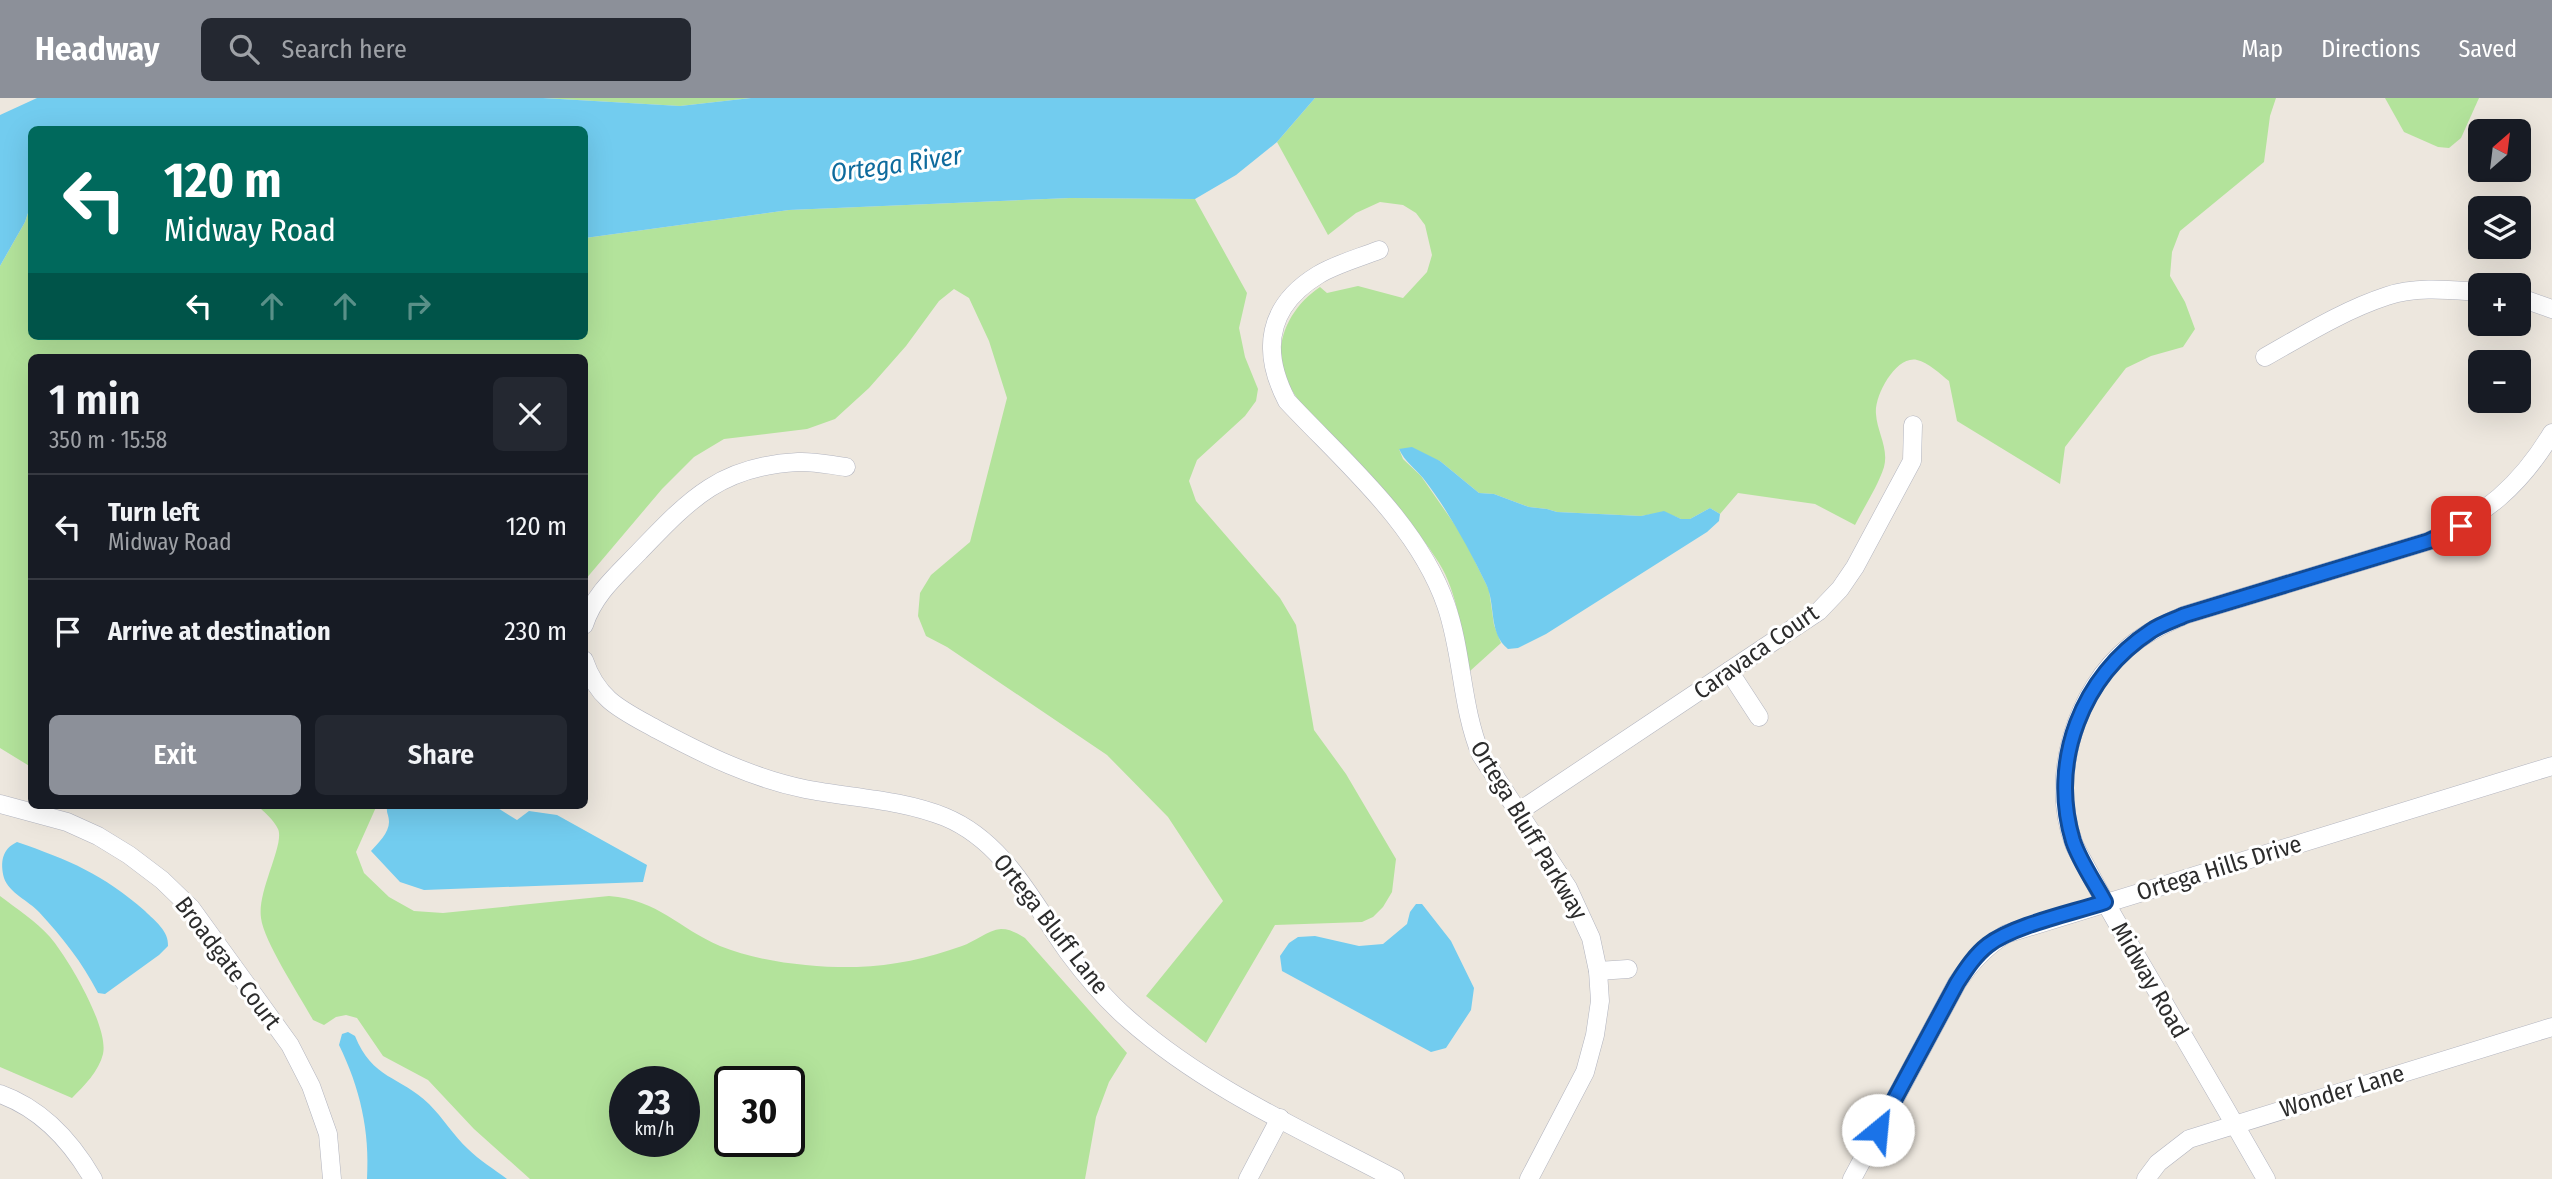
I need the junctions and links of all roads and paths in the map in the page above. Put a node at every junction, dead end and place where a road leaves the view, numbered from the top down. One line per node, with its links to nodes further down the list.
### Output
1 (1379, 250): 15 (street, Ortega Bluff Parkway)
2 (2468, 291): 5 (street)
3 (2531, 302): 4 (street)
4 (2552, 309)
5 (2265, 357)
6 (1913, 425): 11 (street, Caravaca Court)
7 (2552, 433): 16 (street, Midway Road)
8 (846, 467): 9 (street)
9 (588, 613)
10 (588, 671): 21 (street, Ortega Bluff Lane)
11 (1729, 671): 12 (street); 15 (street, Caravaca Court)
12 (1759, 717)
13 (2552, 766): 16 (street, Ortega Hills Drive)
14 (0, 804): 24 (street, Broadgate Court)
15 (1518, 811): 18 (street, Ortega Bluff Parkway)
16 (2105, 902): 22 (street, Midway Road); 28 (street, Ortega Hills Drive)
17 (1628, 969): 18 (street)
18 (1598, 971): 27 (street, Ortega Bluff Parkway)
19 (2552, 1027): 22 (street, Wonder Lane)
20 (0, 1094): 23 (street)
21 (1280, 1118): 25 (street); 26 (street, Ortega Bluff Lane)
22 (2235, 1124): 29 (street, Wonder Lane); 30 (street, Midway Road)
23 (93, 1179)
24 (332, 1179)
25 (1248, 1179)
26 (1395, 1179)
27 (1529, 1179)
28 (1852, 1179)
29 (2146, 1179)
30 (2266, 1179)

